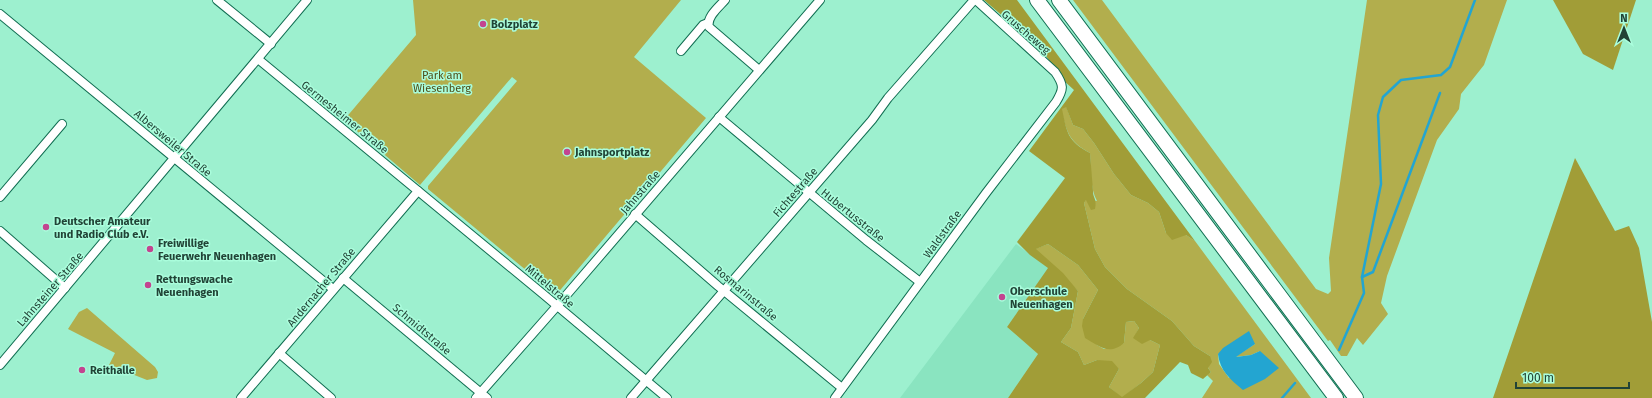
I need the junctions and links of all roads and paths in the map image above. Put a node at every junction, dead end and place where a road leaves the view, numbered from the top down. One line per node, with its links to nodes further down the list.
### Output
1 (216, 0): 10 (street)
2 (307, 0): 10 (street, Lahnsteiner Straße)
3 (725, 0): 9 (street)
4 (820, 0): 13 (street, Jahnstraße)
5 (975, 0): 14 (street, Gruscheweg); 19 (street, Fichtestraße)
6 (1037, 0): 39 (highway)
7 (1060, 0): 40 (highway)
8 (0, 14): 17 (street, Albersweiler Straße)
9 (708, 23): 11 (street); 13 (street)
10 (271, 44): 12 (street, Lahnsteiner Straße)
11 (681, 51)
12 (258, 59): 17 (street, Lahnsteiner Straße); 18 (street, Germesheimer Straße)
13 (759, 70): 15 (street, Jahnstraße)
14 (1061, 81): 24 (street, Waldstraße)
15 (719, 117): 19 (street, Hubertusstraße); 21 (street, Jahnstraße)
16 (62, 124): 20 (street)
17 (175, 159): 25 (street, Lahnsteiner Straße); 26 (street, Albersweiler Straße)
18 (418, 191): 23 (street, Andernacher Straße); 28 (street, Mittelstraße)
19 (809, 193): 24 (street, Hubertusstraße); 27 (street, Fichtestraße)
20 (0, 197)
21 (635, 214): 27 (street, Rosmarinstraße); 28 (street, Jahnstraße)
22 (0, 231): 25 (street)
23 (343, 278): 26 (street, Andernacher Straße); 33 (street, Schmidtstraße)
24 (920, 282): 32 (street, Waldstraße)
25 (66, 288): 30 (street, Lahnsteiner Straße)
26 (333, 289): 29 (street, Andernacher Straße)
27 (724, 290): 31 (street, Fichtestraße); 32 (street, Rosmarinstraße)
28 (557, 306): 31 (street, Mittelstraße); 33 (street, Jahnstraße)
29 (280, 353): 34 (street, Andernacher Straße); 35 (street)
30 (0, 364)
31 (646, 381): 36 (street, Fichtestraße); 37 (street, Mittelstraße)
32 (842, 388): 38 (street, Waldstraße)
33 (481, 396)
34 (241, 398)
35 (331, 398)
36 (631, 398)
37 (667, 398)
38 (834, 398)
39 (1336, 398)
40 (1356, 398)

